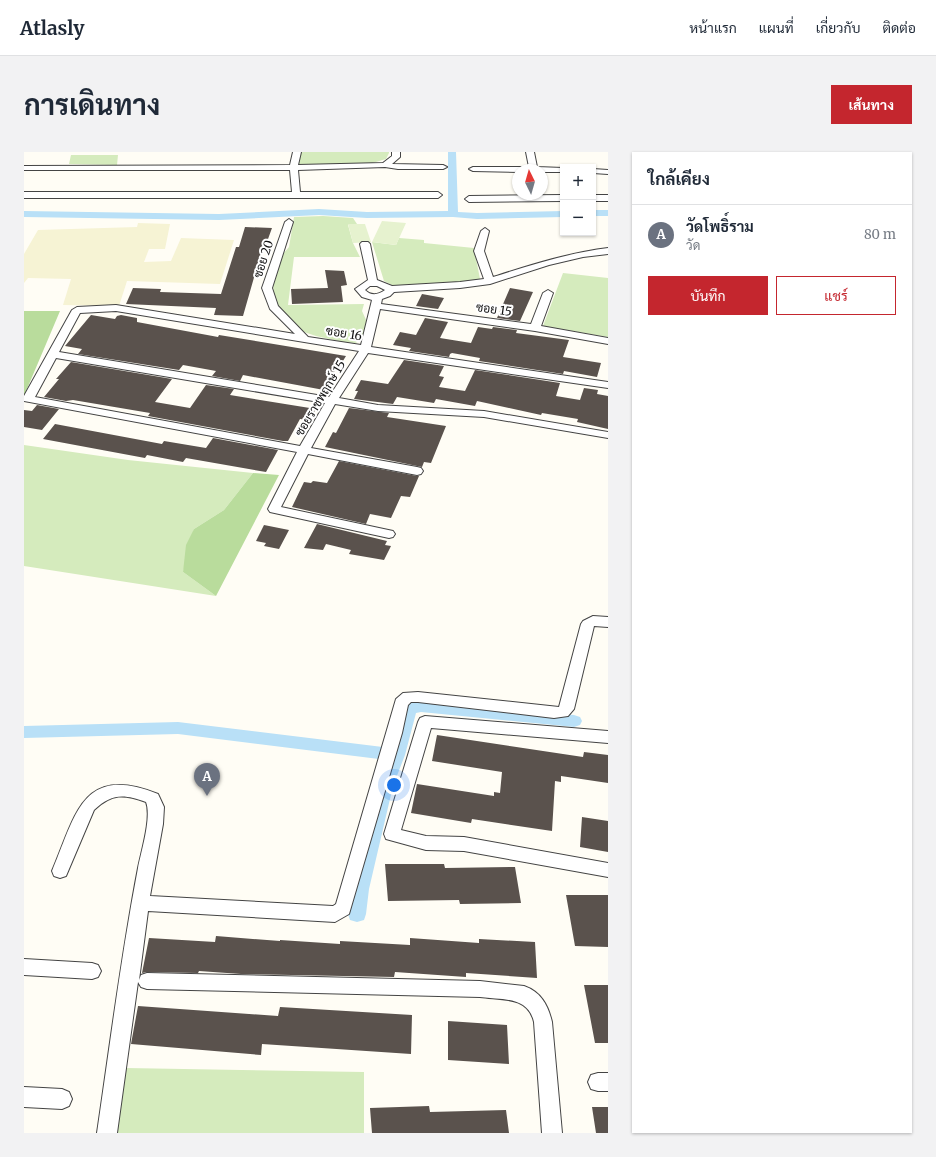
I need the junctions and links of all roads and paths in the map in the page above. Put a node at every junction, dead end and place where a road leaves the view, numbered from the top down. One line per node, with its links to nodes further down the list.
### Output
1 (297, 152): 7 (street)
2 (396, 152): 5 (street)
3 (530, 152): 4 (street)
4 (533, 164)
5 (385, 165): 6 (street); 7 (street)
6 (443, 166)
7 (294, 167): 8 (street); 16 (street)
8 (24, 168)
9 (473, 169): 10 (street)
10 (512, 170)
11 (548, 170): 12 (street)
12 (560, 170)
13 (596, 171): 14 (street)
14 (608, 172)
15 (24, 195): 16 (street)
16 (296, 195): 17 (street)
17 (438, 195)
18 (512, 197): 23 (street)
19 (548, 197): 20 (street)
20 (560, 198)
21 (596, 198): 22 (street)
22 (608, 198)
23 (469, 199)
24 (289, 222): 34 (street, ซอย 20)
25 (486, 231): 28 (street)
26 (365, 244): 29 (street)
27 (608, 251): 28 (street)
28 (490, 281): 30 (street)
29 (373, 283): 30 (street); 32 (street)
30 (390, 289): 32 (street)
31 (548, 293): 33 (street)
32 (377, 302): 33 (street, ซอย 15); 36 (street, ซอยราชพฤกษ์ 15)
33 (535, 328): 35 (street, ซอย 15)
34 (305, 339): 36 (street, ซอย 16); 37 (street, ซอย 16)
35 (608, 341)
36 (365, 349): 38 (street, ซอย 16); 39 (street, ซอยราชพฤกษ์ 15)
37 (52, 354): 39 (street); 41 (street)
38 (608, 385)
39 (332, 400): 40 (street); 41 (street, ซอยราชพฤกษ์ 15)
40 (608, 435)
41 (304, 450): 42 (street); 43 (street, ซอยราชพฤกษ์ 15)
42 (417, 471)
43 (389, 534)
44 (608, 622): 48 (street)
45 (608, 737): 46 (street)
46 (608, 870)
47 (60, 871): 48 (street)
48 (141, 903): 54 (street)
49 (24, 967): 50 (street)
50 (92, 971)
51 (147, 981): 55 (street)
52 (24, 1097): 53 (street)
53 (62, 1099)
54 (107, 1133)
55 (552, 1133)

